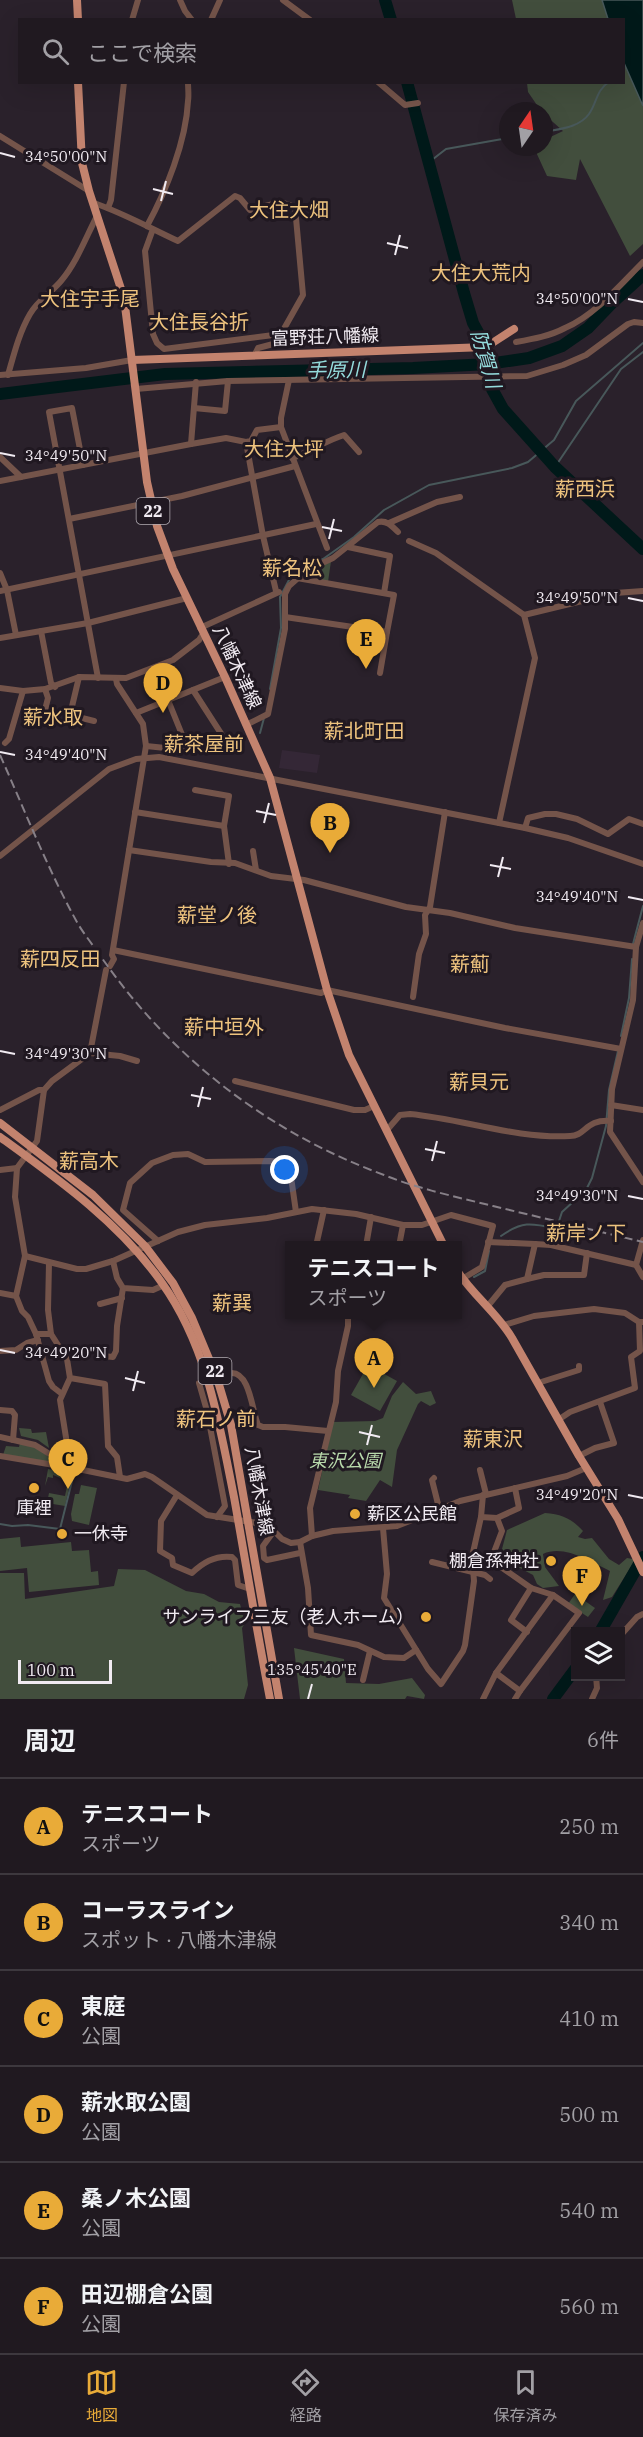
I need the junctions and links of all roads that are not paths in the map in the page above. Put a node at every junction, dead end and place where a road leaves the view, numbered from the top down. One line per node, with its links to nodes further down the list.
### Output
1 (77, 0): 6 (main road)
2 (138, 0): 7 (street)
3 (180, 0): 8 (street)
4 (220, 0): 9 (street)
5 (283, 0): 10 (street)
6 (78, 18)
7 (133, 18)
8 (190, 18)
9 (212, 18)
10 (307, 18)
11 (78, 84): 17 (main road, 八幡木津線 / 22)
12 (124, 84): 19 (street)
13 (188, 84): 21 (street)
14 (380, 84): 15 (street)
15 (418, 103)
16 (0, 136): 17 (street)
17 (88, 191): 18 (main road, 八幡木津線 / 22)
18 (94, 203): 19 (street); 20 (main road, 八幡木津線 / 22)
19 (108, 208): 21 (street)
20 (97, 216): 28 (main road, 八幡木津線 / 22); 30 (street)
21 (150, 228): 25 (street); 25 (street)
22 (643, 262): 26 (street)
23 (643, 323): 31 (street)
24 (514, 329): 27 (main road, 富野荘八幡線)
25 (277, 336): 27 (street)
26 (516, 342)
27 (254, 356): 28 (main road, 富野荘八幡線)
28 (132, 363): 30 (street); 34 (main road, 八幡木津線 / 22)
29 (0, 375): 30 (street)
30 (8, 375)
31 (289, 380): 32 (street); 36 (street)
32 (228, 381): 33 (street); 35 (street)
33 (196, 382): 34 (street); 35 (street)
34 (136, 387): 40 (main road, 八幡木津線 / 22)
35 (194, 408): 38 (street)
36 (281, 427): 37 (street); 42 (street)
37 (246, 442): 38 (street); 47 (street)
38 (191, 444): 40 (street)
39 (359, 452): 42 (street)
40 (143, 453): 43 (street); 50 (main road, 八幡木津線 / 22)
41 (0, 457): 46 (street)
42 (292, 458): 44 (street)
43 (83, 465): 45 (street); 45 (street)
44 (295, 466): 47 (street); 52 (street)
45 (58, 470): 46 (street); 51 (street)
46 (21, 477): 48 (street)
47 (253, 478): 50 (street); 55 (street)
48 (0, 481)
49 (460, 497): 53 (street)
50 (151, 503): 51 (street); 59 (main road, 八幡木津線 / 22)
51 (69, 519): 61 (street)
52 (316, 524): 55 (street); 58 (street)
53 (389, 524): 54 (street); 57 (street)
54 (398, 532)
55 (263, 536): 59 (street); 65 (street)
56 (409, 541): 68 (street)
57 (348, 547): 62 (street); 66 (street)
58 (327, 548)
59 (167, 556): 61 (street); 67 (main road, 八幡木津線 / 22)
60 (0, 573): 63 (street)
61 (80, 574): 63 (street); 70 (street)
62 (297, 578): 65 (street); 66 (street)
63 (4, 590): 74 (street)
64 (643, 591): 68 (street)
65 (281, 592): 69 (street); 72 (street)
66 (384, 593): 73 (street)
67 (187, 598): 70 (street); 72 (main road, 八幡木津線 / 22)
68 (524, 615): 99 (street)
69 (285, 617): 73 (street); 90 (street)
70 (88, 623): 71 (street); 79 (street)
71 (41, 631): 74 (street); 81 (street)
72 (202, 631): 78 (main road, 八幡木津線 / 22); 80 (street)
73 (387, 632): 76 (street)
74 (16, 635): 75 (street)
75 (0, 638)
76 (380, 673)
77 (79, 677): 79 (street); 81 (street); 88 (street)
78 (225, 677): 84 (street); 90 (main road, 八幡木津線 / 22)
79 (98, 678): 80 (street)
80 (116, 679): 87 (street)
81 (55, 687): 83 (street)
82 (0, 688): 85 (street)
83 (45, 689): 85 (street); 89 (street)
84 (193, 690): 86 (street); 91 (street)
85 (23, 691): 92 (street)
86 (168, 700): 87 (street); 93 (street)
87 (136, 713): 93 (street)
88 (94, 721)
89 (42, 722)
90 (246, 724): 95 (main road, 八幡木津線 / 22)
91 (222, 735)
92 (5, 743)
93 (146, 746): 94 (street)
94 (145, 758): 95 (street); 97 (street); 105 (street)
95 (270, 778): 98 (street); 109 (main road, 八幡木津線 / 22)
96 (195, 790): 101 (street)
97 (135, 812): 101 (street); 103 (street)
98 (445, 812): 99 (street); 110 (street)
99 (500, 823): 102 (street)
100 (643, 824): 102 (street)
101 (224, 826): 106 (street)
102 (525, 828): 107 (street)
103 (129, 850): 106 (street); 113 (street)
104 (256, 854): 108 (street)
105 (0, 856)
106 (229, 864): 108 (street)
107 (643, 864)
108 (256, 870): 109 (street)
109 (298, 879): 110 (street); 114 (main road, 八幡木津線 / 22)
110 (428, 911): 112 (street); 115 (street)
111 (643, 922): 112 (street)
112 (634, 947): 116 (street)
113 (113, 950): 114 (street); 117 (street)
114 (327, 990): 116 (street); 122 (main road, 八幡木津線 / 22)
115 (414, 997)
116 (619, 1048): 121 (street)
117 (90, 1053): 118 (street); 120 (street)
118 (137, 1061)
119 (235, 1080): 122 (street)
120 (44, 1090): 123 (street); 129 (street)
121 (611, 1105): 124 (street); 125 (street)
122 (374, 1106): 127 (main road, 八幡木津線 / 22)
123 (0, 1110)
124 (643, 1110)
125 (608, 1121): 127 (street); 132 (street)
126 (0, 1123): 129 (main road, 八幡木津線 / 22)
127 (387, 1130): 136 (main road, 八幡木津線 / 22)
128 (0, 1137): 129 (main road, 八幡木津線 / 22)
129 (28, 1152): 130 (street); 146 (main road, 八幡木津線 / 22)
130 (17, 1168): 131 (street); 148 (street)
131 (0, 1170)
132 (643, 1182)
133 (324, 1210): 134 (street); 135 (street); 140 (street)
134 (296, 1212): 139 (street); 139 (street)
135 (371, 1217): 137 (street); 141 (street)
136 (431, 1222): 137 (street); 143 (main road, 八幡木津線 / 22); 144 (street)
137 (403, 1225): 142 (street)
138 (643, 1240): 151 (street)
139 (158, 1241): 146 (street)
140 (317, 1241)
141 (367, 1241)
142 (400, 1241)
143 (442, 1241)
144 (488, 1242): 145 (street); 152 (street)
145 (535, 1244): 147 (street); 155 (street)
146 (141, 1249): 149 (street); 156 (main road, 八幡木津線 / 22); 172 (main road, 八幡木津線 / 22)
147 (587, 1253): 151 (street); 155 (street)
148 (25, 1256): 150 (street); 159 (street)
149 (113, 1261): 150 (street); 157 (street)
150 (49, 1263): 166 (street)
151 (636, 1265): 153 (street)
152 (462, 1274)
153 (643, 1277)
154 (462, 1278): 162 (main road)
155 (527, 1279): 162 (street)
156 (164, 1285): 157 (street); 172 (main road, 八幡木津線 / 22)
157 (123, 1288): 160 (street)
158 (0, 1293): 159 (street)
159 (16, 1296): 167 (street)
160 (122, 1298): 161 (street); 169 (street)
161 (100, 1304)
162 (487, 1307): 165 (main road)
163 (348, 1319): 178 (street)
164 (641, 1322): 165 (street); 175 (street)
165 (504, 1325): 173 (main road)
166 (51, 1334): 167 (street); 171 (street)
167 (37, 1337): 168 (street); 174 (street)
168 (0, 1351)
169 (103, 1356)
170 (579, 1366): 173 (street)
171 (70, 1378): 174 (street); 186 (street)
172 (213, 1379): 178 (street); 192 (street); 195 (main road, 八幡木津線 / 22)
173 (538, 1383): 177 (main road)
174 (62, 1394): 183 (street)
175 (600, 1402): 177 (street); 182 (street)
176 (0, 1410): 180 (street)
177 (558, 1420): 182 (main road)
178 (328, 1431): 198 (street)
179 (0, 1437): 180 (street)
180 (14, 1440): 183 (street)
181 (0, 1456): 183 (street)
182 (579, 1456): 184 (main road)
183 (77, 1467): 186 (street)
184 (586, 1468): 188 (street); 202 (main road)
185 (480, 1470): 190 (street)
186 (120, 1478): 189 (street)
187 (434, 1478): 191 (street)
188 (515, 1488): 190 (street); 194 (street)
189 (177, 1495): 192 (street); 205 (street)
190 (484, 1495): 191 (street); 193 (street)
191 (439, 1508): 196 (street)
192 (217, 1517): 195 (street)
193 (481, 1517): 194 (street); 203 (street)
194 (497, 1518): 206 (street)
195 (242, 1520): 197 (street); 205 (main road, 八幡木津線 / 22); 218 (main road, 八幡木津線 / 22)
196 (382, 1528): 198 (street); 211 (street)
197 (274, 1531): 199 (street); 200 (street)
198 (312, 1536): 199 (street)
199 (300, 1542): 200 (street)
200 (300, 1553): 212 (street)
201 (432, 1562): 203 (street)
202 (643, 1572)
203 (474, 1573): 204 (street); 211 (street)
204 (490, 1579)
205 (250, 1588): 217 (main road, 八幡木津線 / 22)
206 (531, 1588): 207 (street); 210 (street)
207 (553, 1596): 210 (street); 216 (street)
208 (643, 1614): 209 (street)
209 (625, 1631)
210 (527, 1632): 213 (street)
211 (416, 1650): 212 (street)
212 (370, 1651): 214 (street)
213 (496, 1673): 216 (street); 219 (street)
214 (363, 1680)
215 (596, 1681): 221 (street)
216 (520, 1692): 220 (street)
217 (270, 1699)
218 (279, 1699)
219 (483, 1699)
220 (514, 1699)
221 (592, 1699)

